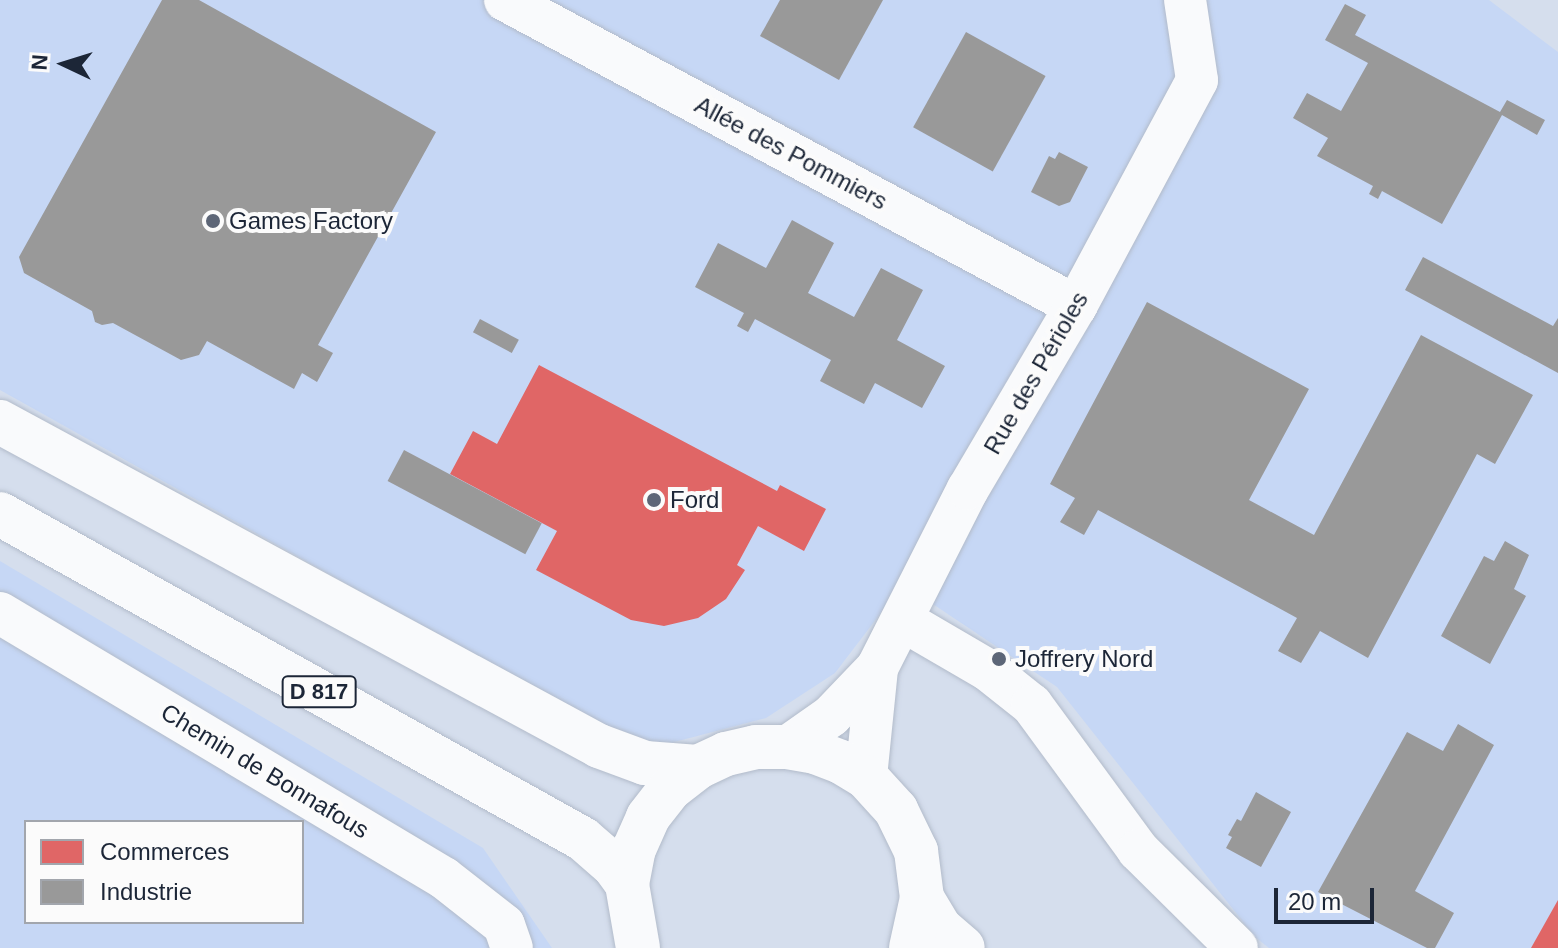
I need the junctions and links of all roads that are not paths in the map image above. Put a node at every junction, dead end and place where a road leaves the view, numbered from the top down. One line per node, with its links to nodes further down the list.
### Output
1 (505, 0): 3 (street, Allée des Pommiers)
2 (1185, 0): 3 (street, Rue des Périoles)
3 (1076, 306): 7 (street, Rue des Périoles)
4 (0, 422): 10 (main road)
5 (0, 514): 12 (main road, D 817)
6 (0, 613): 14 (street, Chemin de Bonnafous)
7 (902, 620): 8 (street, Rue des Périoles); 18 (street)
8 (877, 668): 9 (street, Rue des Périoles); 11 (street, Rue des Périoles)
9 (787, 747): 10 (main road); 11 (main road)
10 (698, 767): 12 (main road)
11 (866, 777): 13 (main road)
12 (627, 884): 15 (main road)
13 (922, 898): 16 (main road); 17 (main road)
14 (512, 948)
15 (638, 948)
16 (911, 948)
17 (963, 948)
18 (1237, 948)

